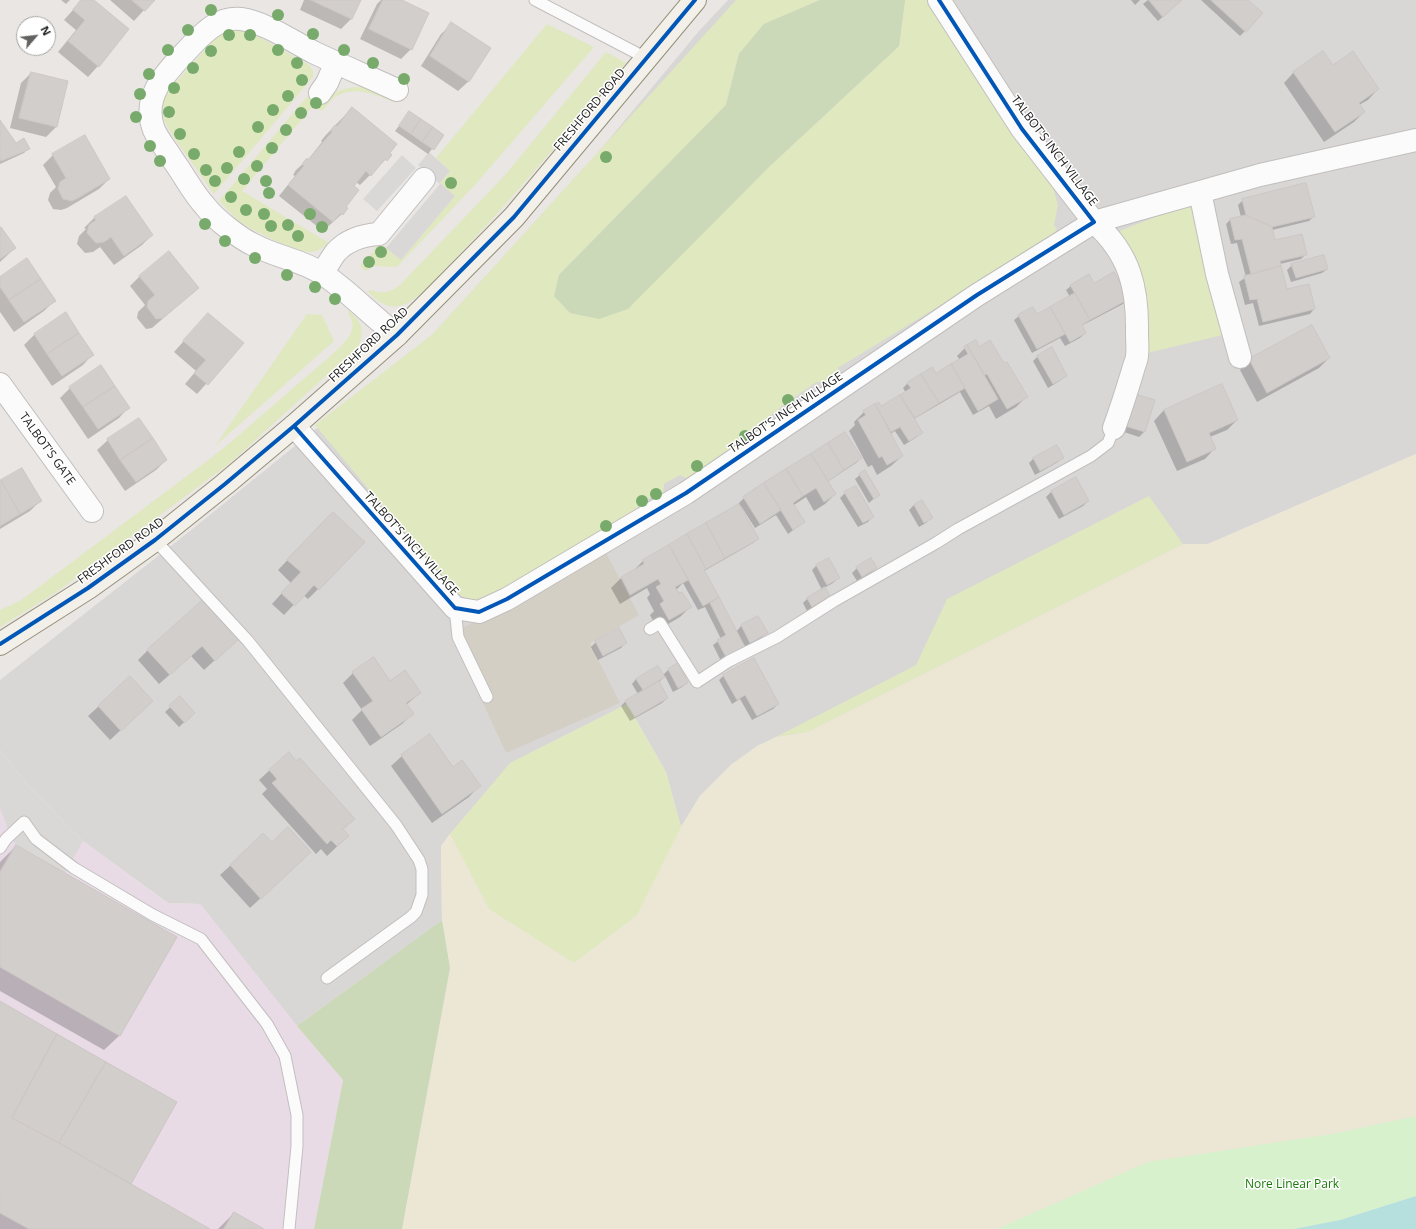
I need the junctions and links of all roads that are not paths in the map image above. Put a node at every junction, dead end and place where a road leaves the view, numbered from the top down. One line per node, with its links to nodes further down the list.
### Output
1 (535, 0): 4 (lane)
2 (695, 0): 4 (main road, FRESHFORD ROAD)
3 (939, 0): 11 (street, TALBOT'S INCH VILLAGE)
4 (646, 58): 13 (main road, FRESHFORD ROAD)
5 (336, 62): 6 (street); 7 (street); 12 (street)
6 (397, 90)
7 (320, 93)
8 (1416, 140): 10 (street, TALBOT'S INCH VILLAGE)
9 (424, 179): 12 (street)
10 (1200, 192): 11 (street, TALBOT'S INCH VILLAGE); 14 (street)
11 (1094, 222): 17 (street, TALBOT'S INCH VILLAGE); 20 (street, TALBOT'S INCH VILLAGE)
12 (322, 273): 13 (street)
13 (397, 335): 16 (main road, FRESHFORD ROAD)
14 (1240, 357)
15 (1, 387): 18 (street, TALBOT'S GATE)
16 (294, 426): 19 (main road, FRESHFORD ROAD); 20 (street, TALBOT'S INCH VILLAGE)
17 (1114, 428): 21 (lane, TALBOT'S INCH VILLAGE)
18 (92, 511)
19 (155, 540): 22 (main road, FRESHFORD ROAD); 25 (lane)
20 (454, 608): 23 (lane)
21 (650, 629)
22 (0, 644)
23 (487, 696)
24 (0, 848): 26 (lane)
25 (327, 978)
26 (289, 1229)

